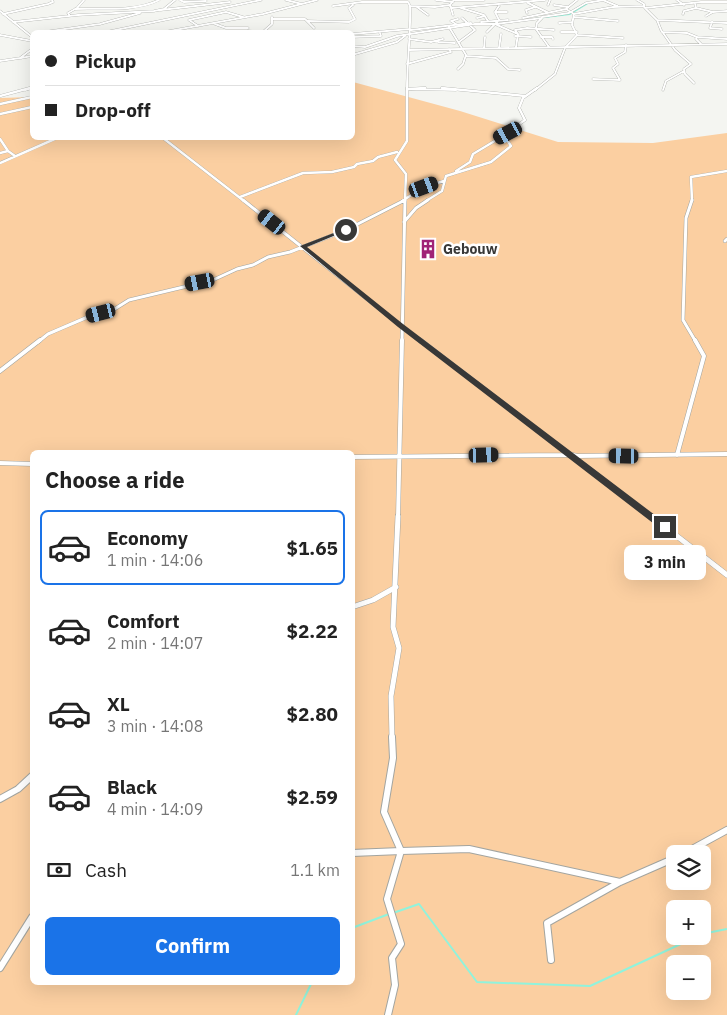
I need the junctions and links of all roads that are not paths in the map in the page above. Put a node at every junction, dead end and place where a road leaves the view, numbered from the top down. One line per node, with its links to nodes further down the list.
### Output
1 (52, 0): 57 (street)
2 (84, 0): 46 (street)
3 (159, 0): 30 (street)
4 (175, 0): 48 (street)
5 (180, 0): 22 (street)
6 (261, 0): 102 (street)
7 (286, 0): 31 (street)
8 (318, 0): 31 (street)
9 (436, 0): 19 (street)
10 (484, 0): 19 (street)
11 (519, 0): 25 (street)
12 (545, 0): 25 (street)
13 (550, 0): 29 (street)
14 (577, 0): 44 (street)
15 (604, 0): 41 (street); 62 (street)
16 (637, 0): 42 (street)
17 (677, 0): 34 (street)
18 (379, 1): 24 (street); 27 (street); 38 (street)
19 (454, 1): 32 (street)
20 (721, 1): 26 (street); 28 (street); 47 (street)
21 (138, 2): 30 (street)
22 (206, 2): 23 (street); 48 (street)
23 (230, 2)
24 (362, 2): 35 (street); 81 (street)
25 (524, 2): 33 (street); 36 (street)
26 (727, 2)
27 (409, 3): 39 (street); 113 (street)
28 (695, 3): 34 (street); 45 (street)
29 (548, 4)
30 (132, 5): 46 (street)
31 (303, 5): 55 (street)
32 (449, 5): 39 (street); 43 (street)
33 (500, 5): 40 (street); 51 (street)
34 (684, 5): 42 (street)
35 (333, 6)
36 (536, 6): 53 (street); 56 (street)
37 (554, 6): 44 (street)
38 (378, 7)
39 (416, 7): 64 (street)
40 (459, 7): 43 (street); 65 (street)
41 (618, 7): 42 (street); 62 (street)
42 (644, 7): 80 (street)
43 (451, 8): 61 (street)
44 (567, 8): 53 (street); 62 (street)
45 (696, 8): 54 (street); 59 (street)
46 (75, 9): 63 (street)
47 (727, 9): 54 (street)
48 (159, 10): 49 (street)
49 (144, 11): 63 (street); 101 (street)
50 (0, 12): 57 (street)
51 (495, 12): 52 (street); 78 (street)
52 (507, 12)
53 (548, 12): 58 (street)
54 (713, 12): 67 (street)
55 (267, 13): 68 (street); 72 (street)
56 (527, 13)
57 (3, 14): 85 (street)
58 (539, 14): 71 (street); 83 (street)
59 (683, 14)
60 (297, 15): 73 (street)
61 (453, 15)
62 (573, 15): 71 (street); 84 (street); 86 (street)
63 (70, 16): 85 (street)
64 (428, 16)
65 (485, 16): 70 (street); 77 (street)
66 (505, 16): 79 (street)
67 (706, 16)
68 (244, 18): 90 (street); 95 (street)
69 (462, 18): 92 (street)
70 (477, 18)
71 (542, 18): 83 (street); 99 (street)
72 (272, 19): 73 (street); 105 (street)
73 (296, 19): 81 (street)
74 (449, 19): 76 (street)
75 (458, 19): 76 (street)
76 (452, 20): 91 (street)
77 (488, 20): 78 (street); 92 (street)
78 (498, 20): 79 (street); 93 (street)
79 (506, 20): 82 (street)
80 (657, 20): 87 (street); 110 (street)
81 (308, 21): 96 (street)
82 (510, 21): 83 (street); 93 (street)
83 (516, 21)
84 (618, 21)
85 (13, 22): 111 (street)
86 (572, 22): 88 (street); 116 (street)
87 (712, 22): 89 (street); 100 (street)
88 (559, 23)
89 (727, 23)
90 (214, 24): 95 (street); 104 (street)
91 (456, 24): 92 (street); 98 (street)
92 (468, 24): 93 (street); 98 (street); 133 (street)
93 (496, 24): 94 (street); 108 (street); 118 (street)
94 (507, 24)
95 (197, 27): 103 (street)
96 (314, 28)
97 (436, 28): 98 (street); 106 (street); 113 (street)
98 (450, 28): 106 (street); 133 (street)
99 (536, 29): 107 (street); 118 (street); 123 (street)
100 (722, 29)
101 (58, 30)
102 (116, 30)
103 (177, 30)
104 (253, 30)
105 (264, 30)
106 (439, 30): 113 (street); 114 (street)
107 (554, 30)
108 (487, 32)
109 (561, 32): 116 (street)
110 (662, 32): 124 (street); 134 (street)
111 (30, 34)
112 (380, 34): 113 (street); 119 (street); 120 (street)
113 (409, 34): 120 (street); 132 (street); 148 (street); 151 (street)
114 (441, 34)
115 (501, 34): 144 (street)
116 (577, 34): 126 (street); 141 (street)
117 (0, 35): 130 (street)
118 (518, 35): 122 (street); 145 (street)
119 (355, 36)
120 (398, 36): 139 (street)
121 (485, 37): 143 (street)
122 (531, 37)
123 (541, 37): 129 (street); 140 (street)
124 (697, 37): 128 (street); 136 (street)
125 (355, 38): 131 (street)
126 (624, 38)
127 (443, 39): 132 (street)
128 (727, 39)
129 (553, 40)
130 (30, 41)
131 (357, 41)
132 (433, 43): 133 (street)
133 (457, 43): 142 (street)
134 (672, 44): 135 (street); 138 (street); 159 (street)
135 (681, 44): 136 (street); 149 (street)
136 (701, 44): 137 (street)
137 (727, 44)
138 (626, 45): 141 (street); 160 (street)
139 (355, 46)
140 (549, 47): 141 (street); 145 (street)
141 (567, 47): 167 (street)
142 (462, 48): 143 (street); 146 (street); 154 (street)
143 (484, 48): 144 (street)
144 (499, 48): 145 (street)
145 (516, 48)
146 (448, 49): 150 (street); 152 (street)
147 (30, 50): 155 (street)
148 (409, 50): 150 (street); 156 (street)
149 (692, 50)
150 (437, 51): 152 (street)
151 (355, 54)
152 (445, 55): 156 (street)
153 (30, 56): 155 (street)
154 (466, 56): 157 (street); 158 (street)
155 (0, 61)
156 (408, 64): 163 (street)
157 (458, 69)
158 (520, 70)
159 (684, 71): 161 (street); 164 (street)
160 (593, 78)
161 (694, 83)
162 (28, 89): 165 (street); 166 (street)
163 (407, 89): 167 (street); 177 (street)
164 (663, 90)
165 (30, 94)
166 (0, 96)
167 (525, 96): 172 (street)
168 (30, 98): 169 (street)
169 (0, 104)
170 (30, 107): 171 (street)
171 (0, 114)
172 (508, 133): 182 (street); 182 (street)
173 (0, 139): 176 (street)
174 (52, 140): 179 (street)
175 (166, 140): 184 (street)
176 (8, 151): 178 (street); 179 (street)
177 (398, 152): 184 (street); 185 (street)
178 (0, 153)
179 (15, 156): 180 (street)
180 (0, 163)
181 (727, 171): 192 (street)
182 (453, 173): 183 (street)
183 (444, 181): 185 (street); 186 (street)
184 (240, 197): 187 (street)
185 (405, 200): 186 (street); 187 (street)
186 (404, 222): 188 (street)
187 (303, 246): 188 (street); 189 (street)
188 (401, 326): 191 (street); 194 (street)
189 (0, 371)
190 (727, 454): 192 (street)
191 (572, 455): 192 (street); 194 (street); 197 (street)
192 (678, 455)
193 (355, 458): 194 (street)
194 (400, 458): 198 (street)
195 (0, 463): 196 (street)
196 (30, 464)
197 (727, 576)
198 (396, 588): 199 (street); 204 (street)
199 (355, 605)
200 (30, 778): 201 (street)
201 (0, 799)
202 (727, 830): 203 (street)
203 (700, 845)
204 (401, 851): 205 (street); 207 (street); 211 (street)
205 (355, 853)
206 (666, 862): 207 (street)
207 (620, 882): 209 (street)
208 (30, 920): 210 (street)
209 (551, 960)
210 (0, 968)
211 (388, 1015)

